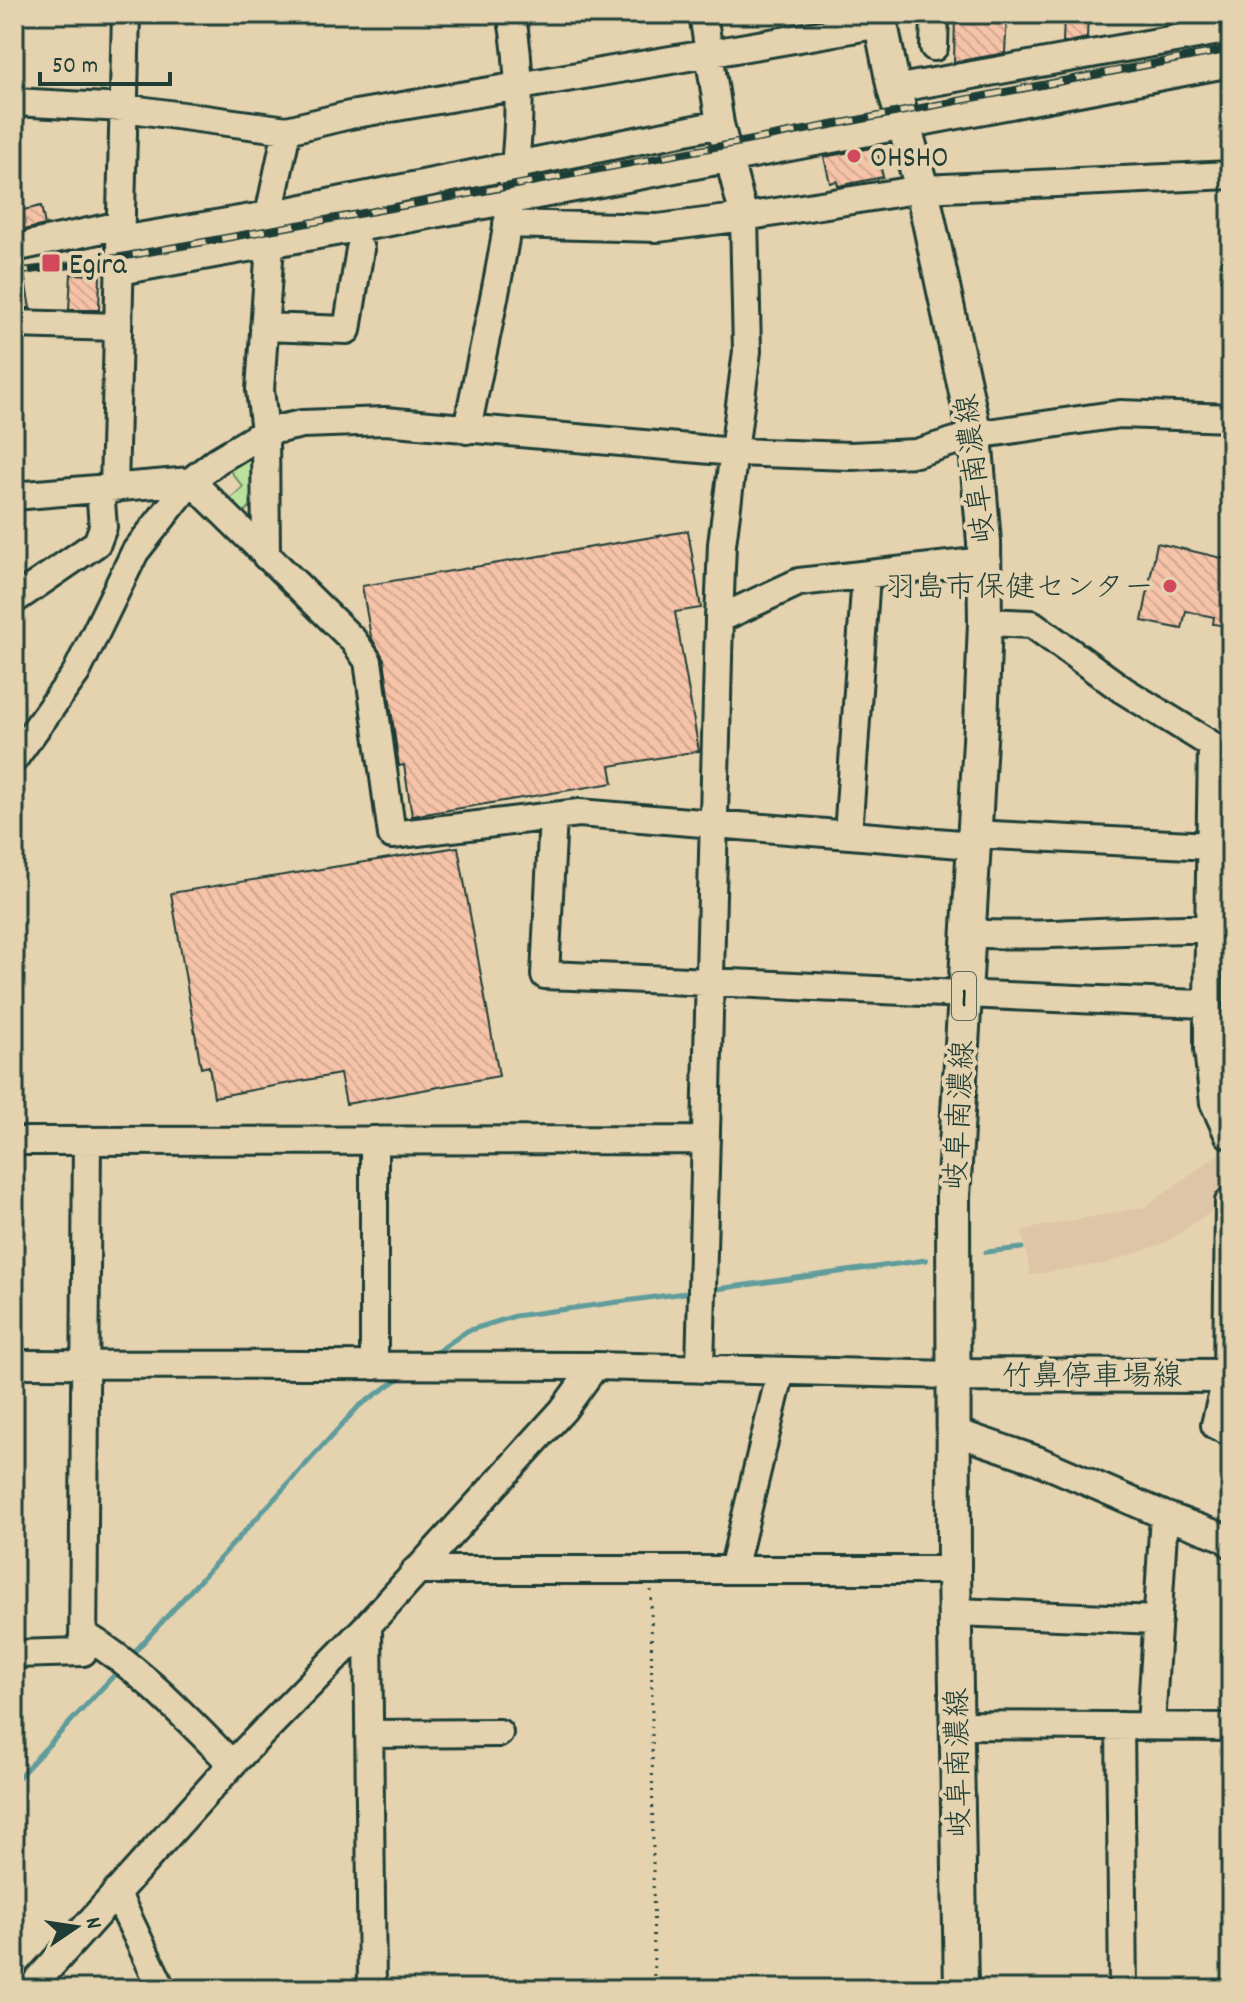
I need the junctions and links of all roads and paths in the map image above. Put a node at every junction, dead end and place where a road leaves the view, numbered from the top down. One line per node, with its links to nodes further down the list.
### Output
1 (126, 14): 13 (street)
2 (511, 14): 10 (street)
3 (703, 14): 8 (street)
4 (935, 14): 7 (street)
5 (880, 19): 8 (street); 11 (main road, 岐阜南濃線 / 1)
6 (1231, 29): 11 (street)
7 (934, 47)
8 (710, 51): 10 (street); 14 (street)
9 (1231, 63): 15 (street)
10 (519, 88): 16 (street); 18 (street)
11 (894, 89): 15 (main road, 岐阜南濃線 / 1)
12 (14, 102): 13 (street)
13 (124, 108): 16 (street); 24 (street)
14 (720, 124): 17 (street); 18 (street)
15 (904, 124): 17 (street); 20 (main road, 岐阜南濃線 / 1)
16 (287, 130): 22 (street)
17 (728, 157): 21 (street); 23 (street)
18 (514, 166): 21 (street); 22 (street)
19 (1231, 175): 20 (street)
20 (922, 189): 23 (street); 35 (main road, 岐阜南濃線 / 1)
21 (509, 212): 23 (street); 25 (street); 33 (street)
22 (269, 215): 24 (street)
23 (744, 217): 36 (street)
24 (120, 232): 26 (street); 28 (street)
25 (270, 245): 28 (street); 31 (street)
26 (14, 248)
27 (360, 249): 31 (street)
28 (120, 271): 30 (street)
29 (14, 324): 30 (street)
30 (118, 327): 38 (street)
31 (264, 327): 34 (street)
32 (1231, 418): 35 (street)
33 (467, 430): 34 (street); 36 (street)
34 (265, 432): 37 (street); 40 (street)
35 (975, 435): 36 (street); 41 (main road, 岐阜南濃線 / 1)
36 (734, 452): 44 (street)
37 (191, 481): 38 (street); 40 (street); 46 (street)
38 (107, 489): 39 (street); 43 (street)
39 (14, 496)
40 (266, 556): 47 (street)
41 (984, 561): 42 (street); 45 (main road, 岐阜南濃線 / 1)
42 (866, 575): 44 (street); 49 (street)
43 (14, 600)
44 (719, 619): 48 (street)
45 (985, 622): 50 (main road, 岐阜南濃線 / 1); 51 (street)
46 (14, 759)
47 (553, 816): 48 (street); 54 (street)
48 (714, 823): 49 (street); 54 (street)
49 (848, 835): 50 (street)
50 (973, 840): 51 (street); 53 (main road, 岐阜南濃線 / 1)
51 (1221, 846): 52 (street)
52 (1220, 929): 53 (street); 56 (street)
53 (968, 933): 55 (main road, 岐阜南濃線 / 1)
54 (710, 981): 55 (street); 59 (street)
55 (964, 996): 56 (street); 69 (main road, 岐阜南濃線 / 1)
56 (1208, 1004): 57 (street)
57 (1228, 1134)
58 (374, 1140): 59 (street); 61 (street); 65 (street)
59 (706, 1140): 67 (street)
60 (14, 1141): 61 (street)
61 (87, 1141): 63 (street)
62 (1229, 1202): 70 (street)
63 (85, 1363): 64 (street); 65 (street); 82 (street)
64 (14, 1364)
65 (376, 1365): 66 (street)
66 (595, 1366): 67 (street); 75 (street)
67 (700, 1369): 68 (street)
68 (781, 1371): 69 (street); 77 (street)
69 (953, 1375): 70 (main road, 竹鼻停車場線); 71 (main road, 岐阜南濃線 / 1)
70 (1229, 1376): 72 (street)
71 (955, 1432): 73 (street); 78 (main road, 岐阜南濃線 / 1)
72 (1231, 1433)
73 (1164, 1515): 74 (street); 80 (street)
74 (1231, 1544)
75 (416, 1570): 76 (street); 81 (street)
76 (650, 1570): 77 (street); 95 (path)
77 (733, 1570): 78 (street)
78 (954, 1570): 79 (main road, 岐阜南濃線 / 1)
79 (955, 1612): 80 (street); 84 (main road, 岐阜南濃線 / 1)
80 (1158, 1620): 86 (street)
81 (368, 1625): 89 (street); 90 (street)
82 (94, 1641): 83 (street); 90 (street)
83 (14, 1654)
84 (956, 1725): 85 (street); 96 (main road, 岐阜南濃線 / 1)
85 (1120, 1726): 86 (street); 97 (street)
86 (1151, 1726): 87 (street)
87 (1231, 1727)
88 (499, 1733): 89 (street)
89 (369, 1734): 94 (street)
90 (232, 1764): 91 (street)
91 (116, 1892): 92 (street); 93 (street)
92 (30, 1989)
93 (162, 1989)
94 (372, 1989)
95 (654, 1989)
96 (961, 1989)
97 (1123, 1989)

